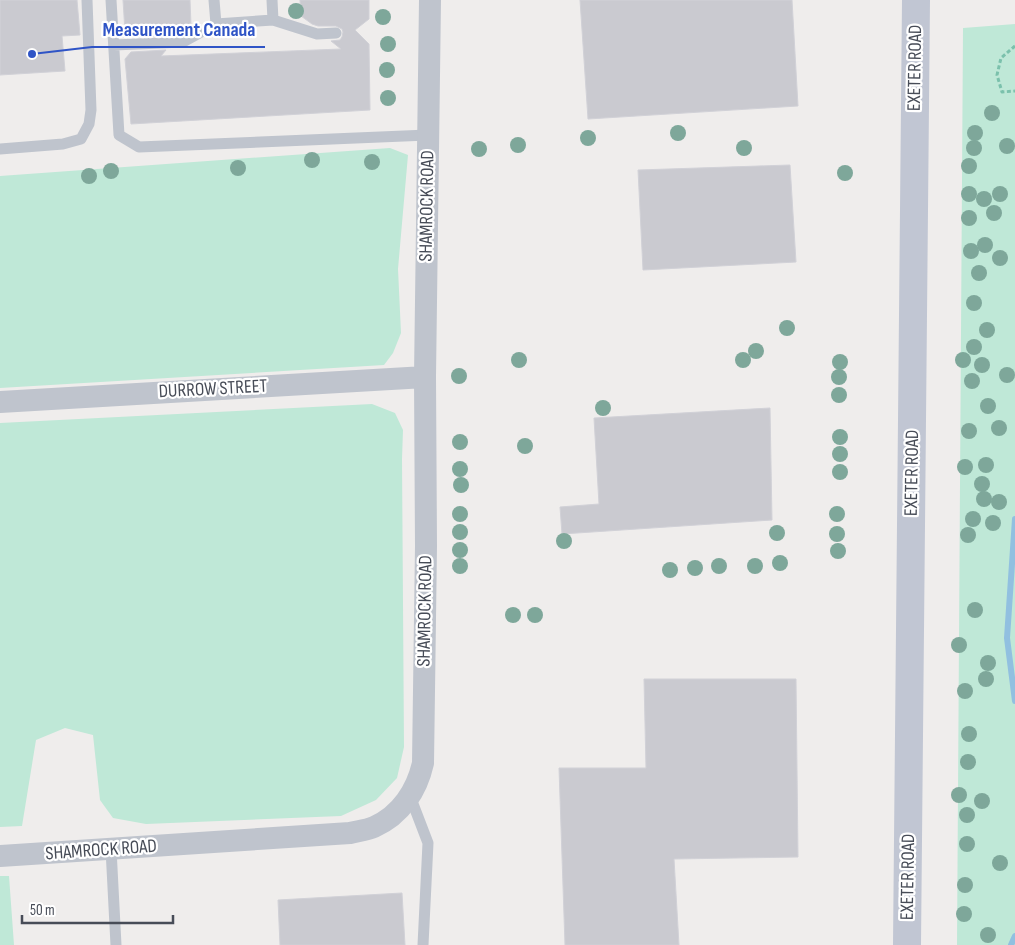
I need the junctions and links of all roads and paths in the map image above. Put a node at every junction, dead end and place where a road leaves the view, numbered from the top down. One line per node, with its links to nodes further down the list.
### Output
1 (87, 0): 14 (lane)
2 (111, 0): 10 (lane)
3 (214, 0): 8 (lane)
4 (272, 0): 7 (lane)
5 (430, 0): 13 (street, SHAMROCK ROAD)
6 (916, 0): 22 (main road, EXETER ROAD)
7 (273, 20): 8 (lane); 9 (lane)
8 (216, 24): 10 (lane)
9 (336, 33)
10 (114, 45): 13 (lane)
11 (1015, 46): 12 (path)
12 (1015, 91)
13 (428, 135): 15 (street, SHAMROCK ROAD)
14 (0, 148)
15 (425, 377): 16 (street, DURROW STREET); 17 (street, SHAMROCK ROAD)
16 (0, 402)
17 (410, 796): 18 (street, SHAMROCK ROAD); 21 (lane)
18 (111, 849): 19 (street, SHAMROCK ROAD); 20 (lane)
19 (0, 856)
20 (116, 945)
21 (423, 945)
22 (907, 945)

